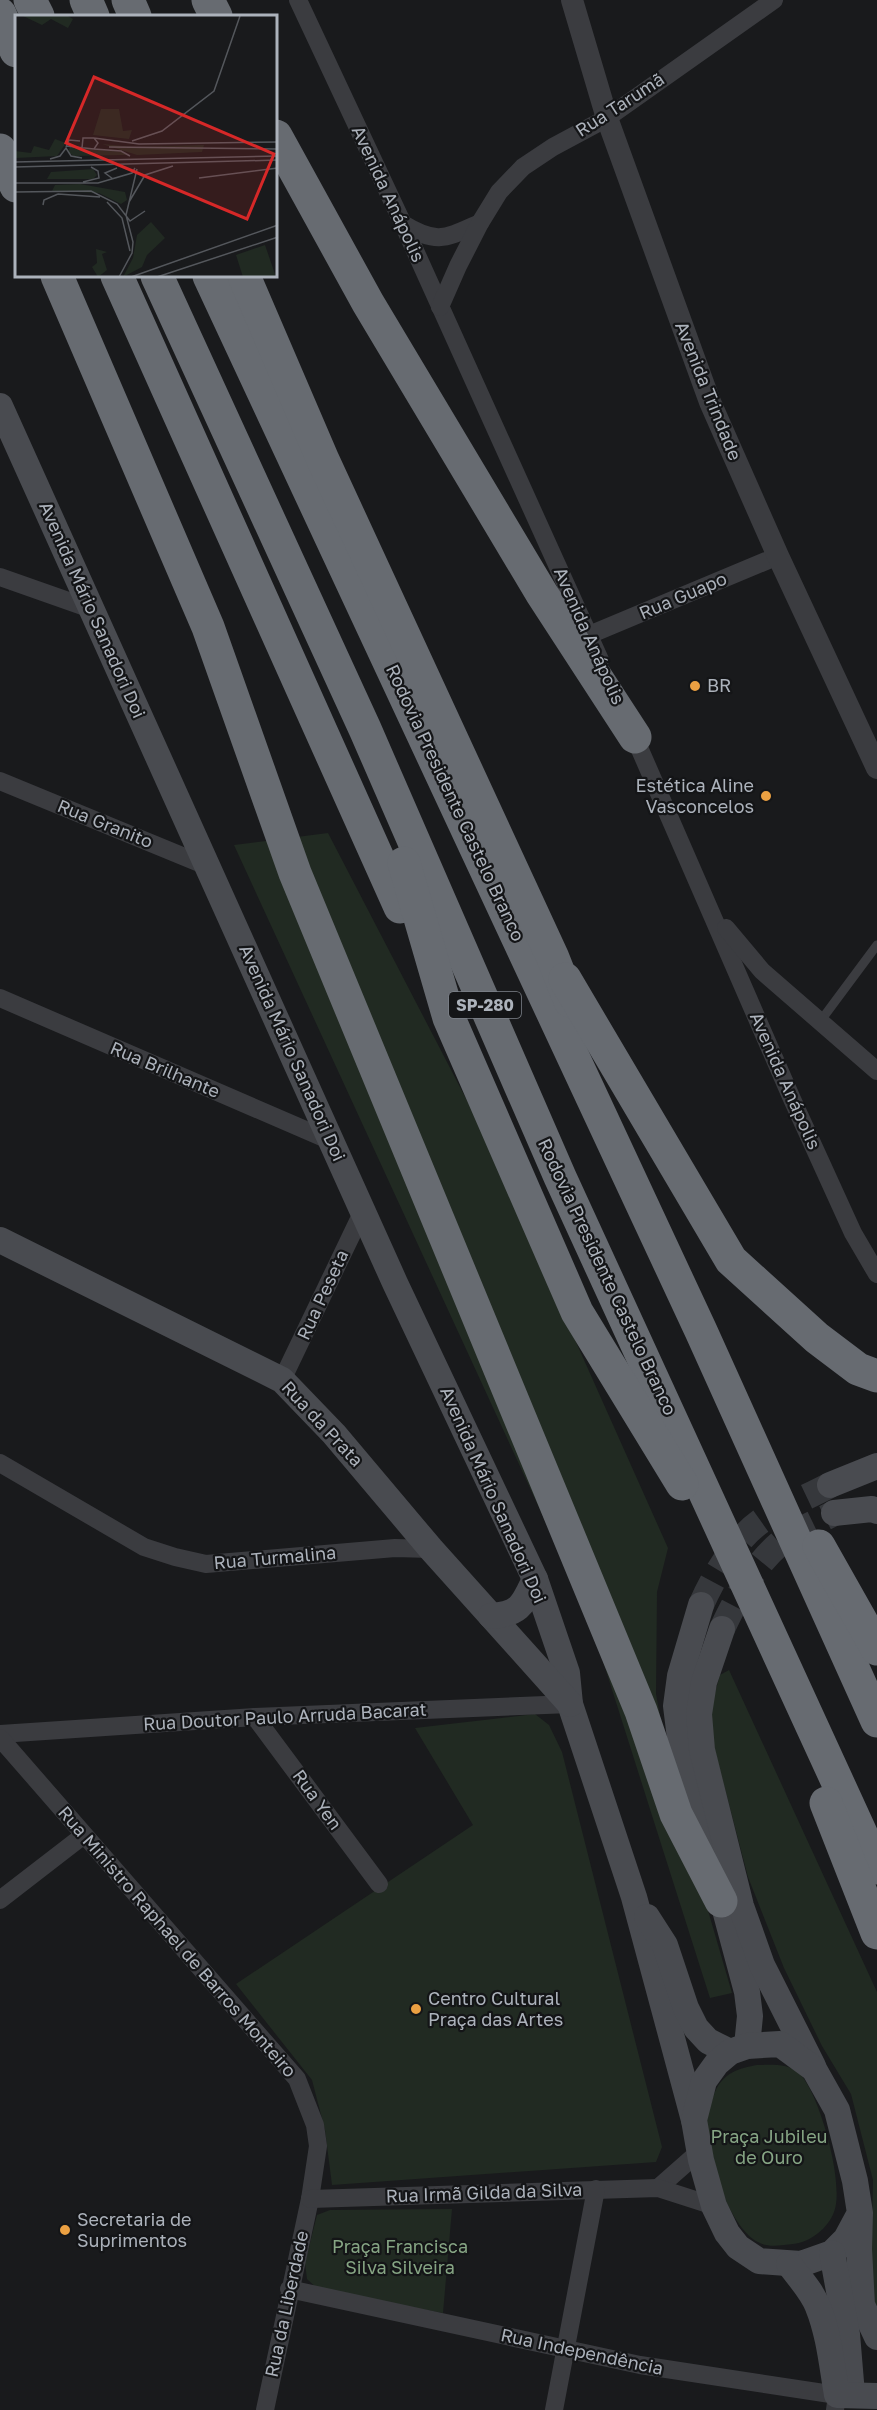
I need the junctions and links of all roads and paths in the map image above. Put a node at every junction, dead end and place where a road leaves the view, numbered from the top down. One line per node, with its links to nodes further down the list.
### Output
1 (30, 0): 9 (highway)
2 (86, 0): 10 (highway)
3 (128, 0): 11 (highway)
4 (208, 0): 12 (highway)
5 (298, 0): 18 (street, Avenida Anápolis)
6 (572, 0): 14 (street, Avenida Trindade)
7 (774, 0): 14 (street, Rua Tarumã)
8 (0, 14): 13 (highway)
9 (38, 15)
10 (93, 15)
11 (135, 15)
12 (216, 15)
13 (15, 49)
14 (607, 118): 19 (street, Rua Tarumã); 27 (street, Avenida Trindade)
15 (278, 140): 32 (highway)
16 (0, 150): 17 (highway)
17 (15, 184)
18 (403, 224): 19 (street); 25 (street, Avenida Anápolis)
19 (480, 224): 25 (street, Rua Tarumã)
20 (58, 278): 73 (highway)
21 (118, 278): 41 (highway, Rodovia Presidente Castelo Branco)
22 (158, 278): 31 (highway, Rodovia Presidente Castelo Branco / SP-280)
23 (210, 278): 35 (highway, Rodovia Presidente Castelo Branco / SP-280)
24 (245, 278): 39 (highway, Rodovia Presidente Castelo Branco)
25 (440, 307): 30 (street, Avenida Anápolis)
26 (0, 406): 29 (main road, Avenida Mário Sanadori Doi)
27 (778, 556): 30 (street, Rua Guapo); 33 (street, Avenida Trindade)
28 (0, 577): 29 (street)
29 (91, 609): 36 (main road, Avenida Mário Sanadori Doi)
30 (589, 635): 32 (street, Avenida Anápolis)
31 (365, 729): 41 (highway, Rodovia Presidente Castelo Branco); 60 (highway, Rodovia Presidente Castelo Branco / SP-280)
32 (635, 737): 37 (street, Avenida Anápolis)
33 (877, 768)
34 (0, 782): 36 (street, Rua Granito)
35 (461, 818): 39 (highway); 48 (highway, Rodovia Presidente Castelo Branco / SP-280)
36 (209, 867): 44 (main road, Avenida Mário Sanadori Doi)
37 (712, 912): 42 (street); 47 (street, Avenida Anápolis)
38 (877, 945): 42 (lane)
39 (553, 958): 48 (highway, Rodovia Presidente Castelo Branco); 49 (highway)
40 (0, 998): 44 (street, Rua Brilhante)
41 (449, 1018): 60 (highway, Rodovia Presidente Castelo Branco)
42 (819, 1023): 43 (street)
43 (877, 1071)
44 (331, 1140): 45 (main road, Avenida Mário Sanadori Doi)
45 (363, 1211): 50 (street, Rua Peseta); 57 (main road, Avenida Mário Sanadori Doi)
46 (0, 1240): 50 (main road, Rua da Prata)
47 (877, 1274)
48 (700, 1331): 62 (highway); 65 (highway, Rodovia Presidente Castelo Branco / SP-280)
49 (877, 1376)
50 (282, 1380): 56 (main road, Rua da Prata)
51 (0, 1463): 56 (street, Rua Turmalina)
52 (877, 1466): 53 (main road)
53 (830, 1485)
54 (877, 1511): 55 (main road)
55 (834, 1513)
56 (431, 1549): 59 (main road, Rua da Prata)
57 (536, 1579): 59 (main road); 63 (main road, Avenida Mário Sanadori Doi)
58 (701, 1605): 73 (main road)
59 (491, 1616): 63 (main road, Rua da Prata)
60 (766, 1624): 66 (highway, Rodovia Presidente Castelo Branco / SP-280)
61 (722, 1629): 76 (main road)
62 (877, 1649)
63 (570, 1704): 64 (street, Rua Doutor Paulo Arruda Bacarat); 71 (main road)
64 (255, 1717): 67 (street, Rua Doutor Paulo Arruda Bacarat); 70 (street, Rua Yen)
65 (877, 1721)
66 (817, 1733): 69 (highway, Rodovia Presidente Castelo Branco / SP-280); 74 (highway)
67 (0, 1736): 68 (street, Rua Ministro Raphael de Barros Monteiro)
68 (84, 1835): 72 (street); 81 (street, Rua Ministro Raphael de Barros Monteiro)
69 (877, 1868)
70 (379, 1884)
71 (634, 1897): 75 (main road); 77 (main road)
72 (0, 1900)
73 (721, 1901): 75 (main road)
74 (877, 1933)
75 (739, 2049): 76 (main road); 77 (main road)
76 (814, 2069): 83 (main road)
77 (694, 2120): 78 (main road)
78 (700, 2151): 79 (street); 82 (main road)
79 (658, 2188): 80 (street, Rua Irmã Gilda da Silva); 82 (street, Rua Irmã Gilda da Silva)
80 (596, 2189): 81 (street, Rua Irmã Gilda da Silva); 88 (street)
81 (310, 2199): 86 (street, Rua da Liberdade)
82 (714, 2205): 85 (main road)
83 (860, 2213): 84 (main road); 87 (main road)
84 (832, 2253): 85 (main road); 90 (main road)
85 (789, 2264): 90 (main road)
86 (289, 2289): 88 (street, Rua Independência); 91 (street, Rua da Liberdade)
87 (877, 2337)
88 (566, 2349): 90 (street, Rua Independência); 92 (street)
89 (877, 2396): 90 (main road, Rua Independência)
90 (844, 2403)
91 (265, 2410)
92 (554, 2410)

